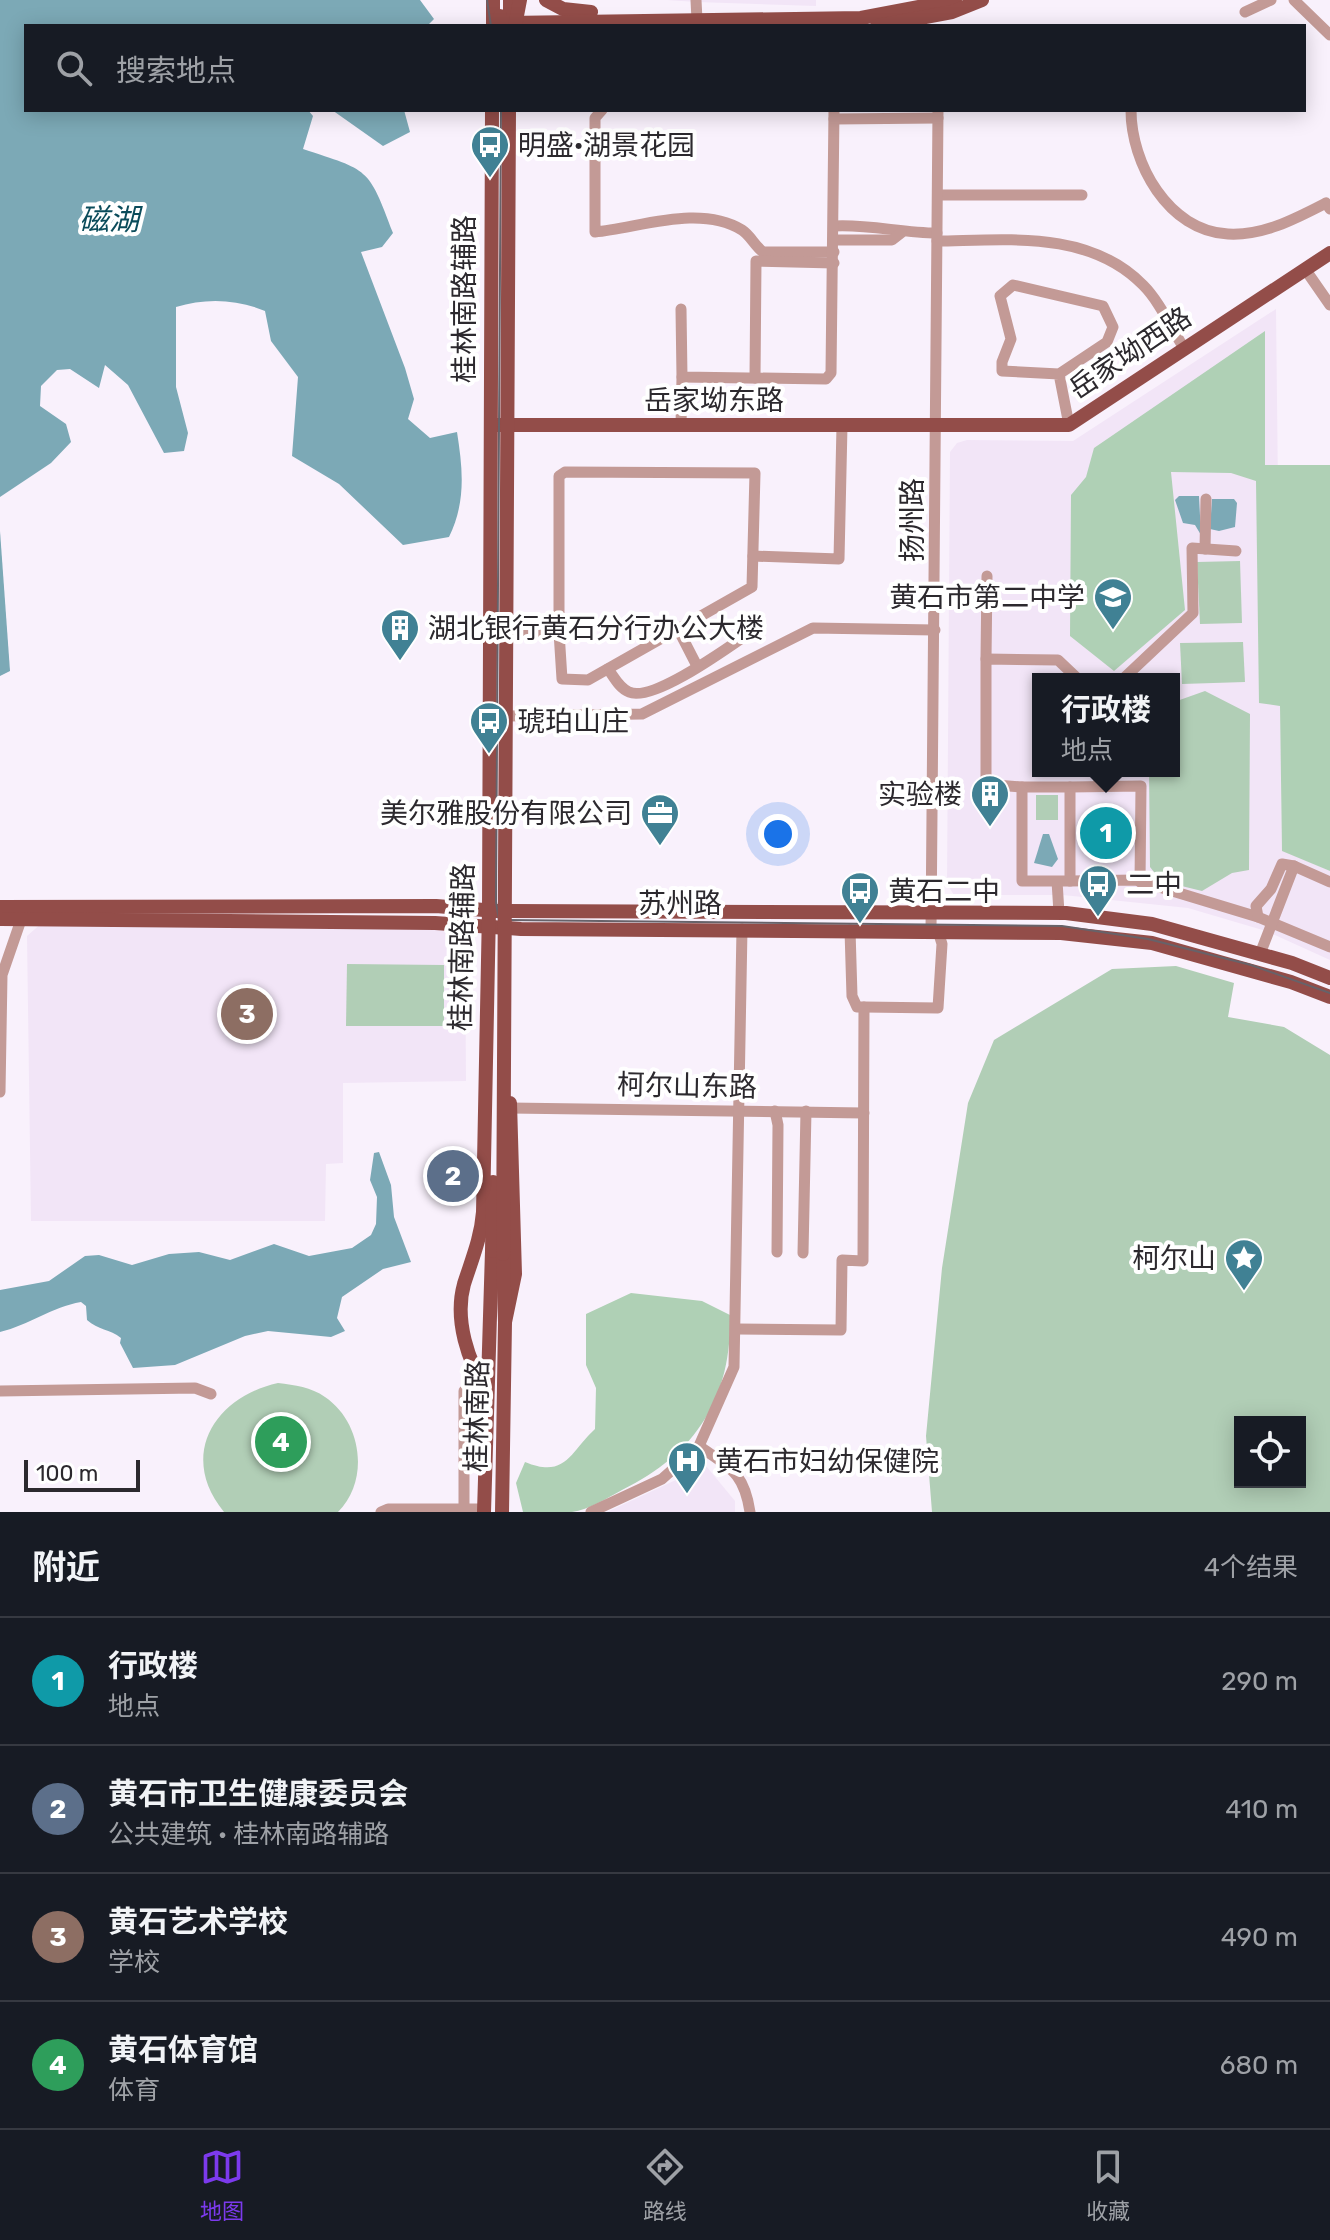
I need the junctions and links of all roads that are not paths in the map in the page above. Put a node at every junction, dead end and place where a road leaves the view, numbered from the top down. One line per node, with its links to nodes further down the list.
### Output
1 (493, 0): 13 (main road)
2 (501, 0): 14 (main road, bridge)
3 (515, 0): 15 (main road)
4 (546, 0): 12 (main road)
5 (696, 0): 12 (street)
6 (955, 0): 11 (main road)
7 (982, 0): 11 (main road)
8 (1271, 0): 10 (street)
9 (1294, 0): 18 (street)
10 (1245, 12)
11 (937, 15): 12 (main road); 17 (main road)
12 (693, 20): 16 (main road)
13 (504, 24)
14 (504, 24)
15 (504, 24)
16 (542, 24)
17 (888, 24)
18 (1330, 35)
19 (492, 112): 45 (main road, 桂林南路辅路)
20 (500, 112): 101 (main road, bridge)
21 (512, 112): 101 (main road, bridge)
22 (512, 112): 46 (main road, 桂林南路辅路)
23 (600, 112): 34 (street)
24 (1131, 112): 30 (street)
25 (896, 114): 26 (street); 27 (street)
26 (938, 114): 28 (street, 扬州路)
27 (834, 115): 31 (street)
28 (938, 195): 29 (street); 33 (street, 扬州路)
29 (1082, 195)
30 (1329, 203)
31 (834, 226): 32 (street); 35 (street)
32 (901, 233): 33 (street); 35 (street)
33 (937, 237): 41 (street); 50 (street, 扬州路)
34 (754, 245): 35 (street); 37 (street)
35 (834, 252): 37 (street); 44 (street)
36 (1330, 253): 38 (main road, 岳家坳西路)
37 (756, 261): 44 (street)
38 (1305, 269): 39 (street); 41 (main road, 岳家坳西路)
39 (1330, 305)
40 (681, 309): 43 (street)
41 (1184, 348): 48 (main road, 岳家坳西路)
42 (1059, 374): 42 (street); 48 (street)
43 (682, 377): 44 (street); 47 (street)
44 (755, 378)
45 (491, 424): 46 (main road, 岳家坳东路); 77 (main road, 桂林南路辅路)
46 (509, 425): 47 (main road, 岳家坳东路); 59 (main road, 桂林南路辅路)
47 (681, 425): 49 (main road, 岳家坳东路)
48 (1069, 425): 50 (main road, 岳家坳西路)
49 (842, 426): 50 (main road, 岳家坳东路); 54 (street)
50 (937, 427): 57 (street, 扬州路)
51 (1206, 504): 52 (street)
52 (1205, 549): 53 (street); 65 (street)
53 (1236, 551)
54 (753, 556): 56 (street); 60 (street)
55 (987, 576): 61 (street)
56 (678, 629): 62 (street); 63 (street)
57 (935, 630): 66 (street); 79 (street, 扬州路)
58 (752, 631): 62 (street)
59 (509, 632): 60 (street); 66 (main road, 桂林南路辅路)
60 (559, 632): 63 (street)
61 (986, 659): 64 (street); 69 (street)
62 (697, 666): 63 (street)
63 (608, 669)
64 (1072, 673)
65 (1129, 673)
66 (509, 716): 78 (main road, 桂林南路辅路)
67 (1099, 777): 68 (street)
68 (1099, 786): 70 (street); 74 (street)
69 (1022, 787): 70 (street); 72 (street)
70 (1070, 787): 73 (street)
71 (1294, 866): 75 (street); 82 (street); 84 (street)
72 (1057, 881): 73 (street); 81 (street)
73 (1070, 881): 74 (street)
74 (1140, 882): 82 (street)
75 (1330, 882)
76 (0, 907): 80 (main road)
77 (489, 910): 78 (main road, 苏州路); 80 (main road, 苏州路); 86 (main road, 桂林南路辅路)
78 (506, 910): 79 (main road, 苏州路); 85 (main road, 桂林南路辅路)
79 (931, 912): 81 (main road, 苏州路); 89 (street, 扬州路)
80 (22, 913): 83 (main road); 86 (main road, 苏州路); 95 (street)
81 (1059, 913): 91 (main road, 苏州路)
82 (1258, 917): 84 (street)
83 (0, 919)
84 (1273, 923): 90 (street); 91 (street)
85 (506, 928): 86 (main road, 苏州路); 87 (main road, 苏州路); 96 (main road, 桂林南路辅路)
86 (488, 929): 108 (main road, 桂林南路辅路)
87 (742, 929): 88 (main road, 苏州路); 97 (street)
88 (850, 930): 89 (main road, 苏州路); 94 (street)
89 (934, 931): 93 (main road, 苏州路); 94 (street, 扬州路)
90 (1330, 947)
91 (1260, 954): 92 (main road, 苏州路)
92 (1330, 978)
93 (1330, 997)
94 (864, 1007): 100 (street)
95 (0, 1092)
96 (510, 1108): 97 (street, 柯尔山东路); 104 (main road, 桂林南路辅路)
97 (740, 1110): 98 (street, 柯尔山东路); 105 (street)
98 (775, 1111): 99 (street, 柯尔山东路); 102 (street)
99 (806, 1111): 100 (street, 柯尔山东路); 103 (street)
100 (864, 1113): 105 (street)
101 (498, 1252): 104 (main road); 108 (main road, 桂林南路)
102 (777, 1252)
103 (803, 1253)
104 (505, 1322): 114 (main road, 桂林南路)
105 (737, 1329): 110 (street)
106 (0, 1391): 109 (street)
107 (464, 1391): 111 (street)
108 (487, 1392): 112 (main road, 桂林南路)
109 (211, 1394)
110 (699, 1446): 115 (street); 116 (street)
111 (464, 1508): 112 (street); 113 (street)
112 (484, 1510)
113 (381, 1512)
114 (502, 1512)
115 (591, 1512)
116 (750, 1512)

